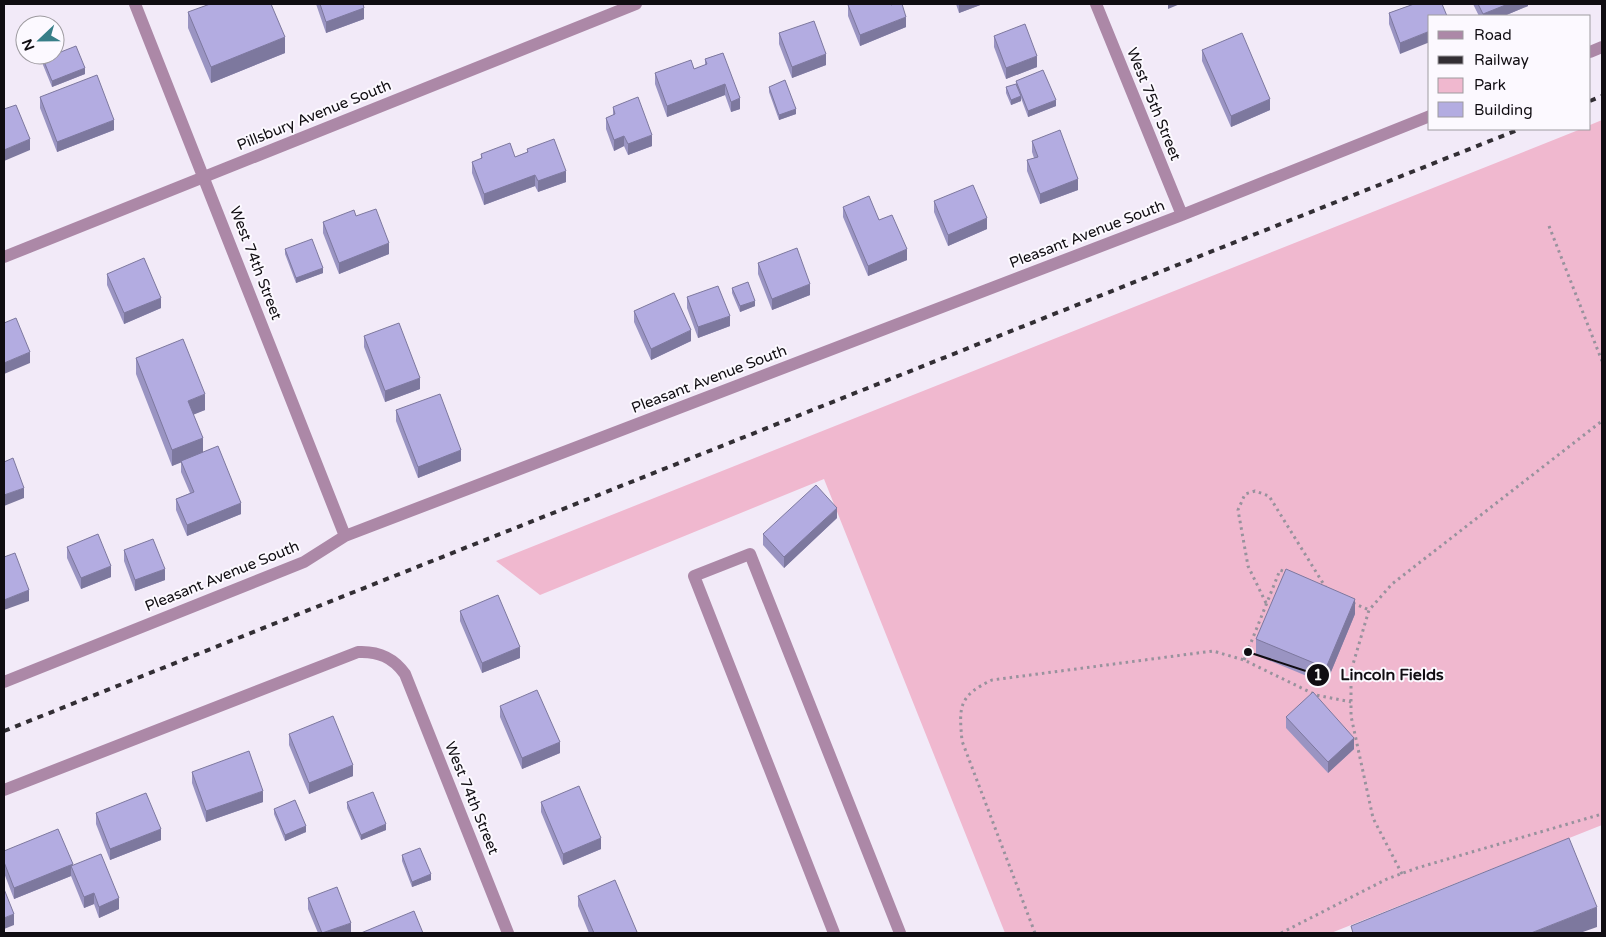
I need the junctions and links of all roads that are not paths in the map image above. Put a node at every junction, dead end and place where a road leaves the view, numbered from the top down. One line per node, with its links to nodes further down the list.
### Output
1 (135, 4): 5 (street, West 74th Street)
2 (636, 4): 5 (street, Pillsbury Avenue South)
3 (1096, 4): 6 (street, West 75th Street)
4 (1428, 117): 6 (street, Pleasant Avenue South)
5 (205, 177): 7 (street, Pillsbury Avenue South); 8 (street, West 74th Street)
6 (1182, 216): 8 (street, Pleasant Avenue South)
7 (4, 257)
8 (345, 536): 9 (street, Pleasant Avenue South)
9 (4, 682)
10 (4, 790): 11 (street, West 74th Street)
11 (508, 933)
12 (834, 933): 13 (street)
13 (900, 933)

